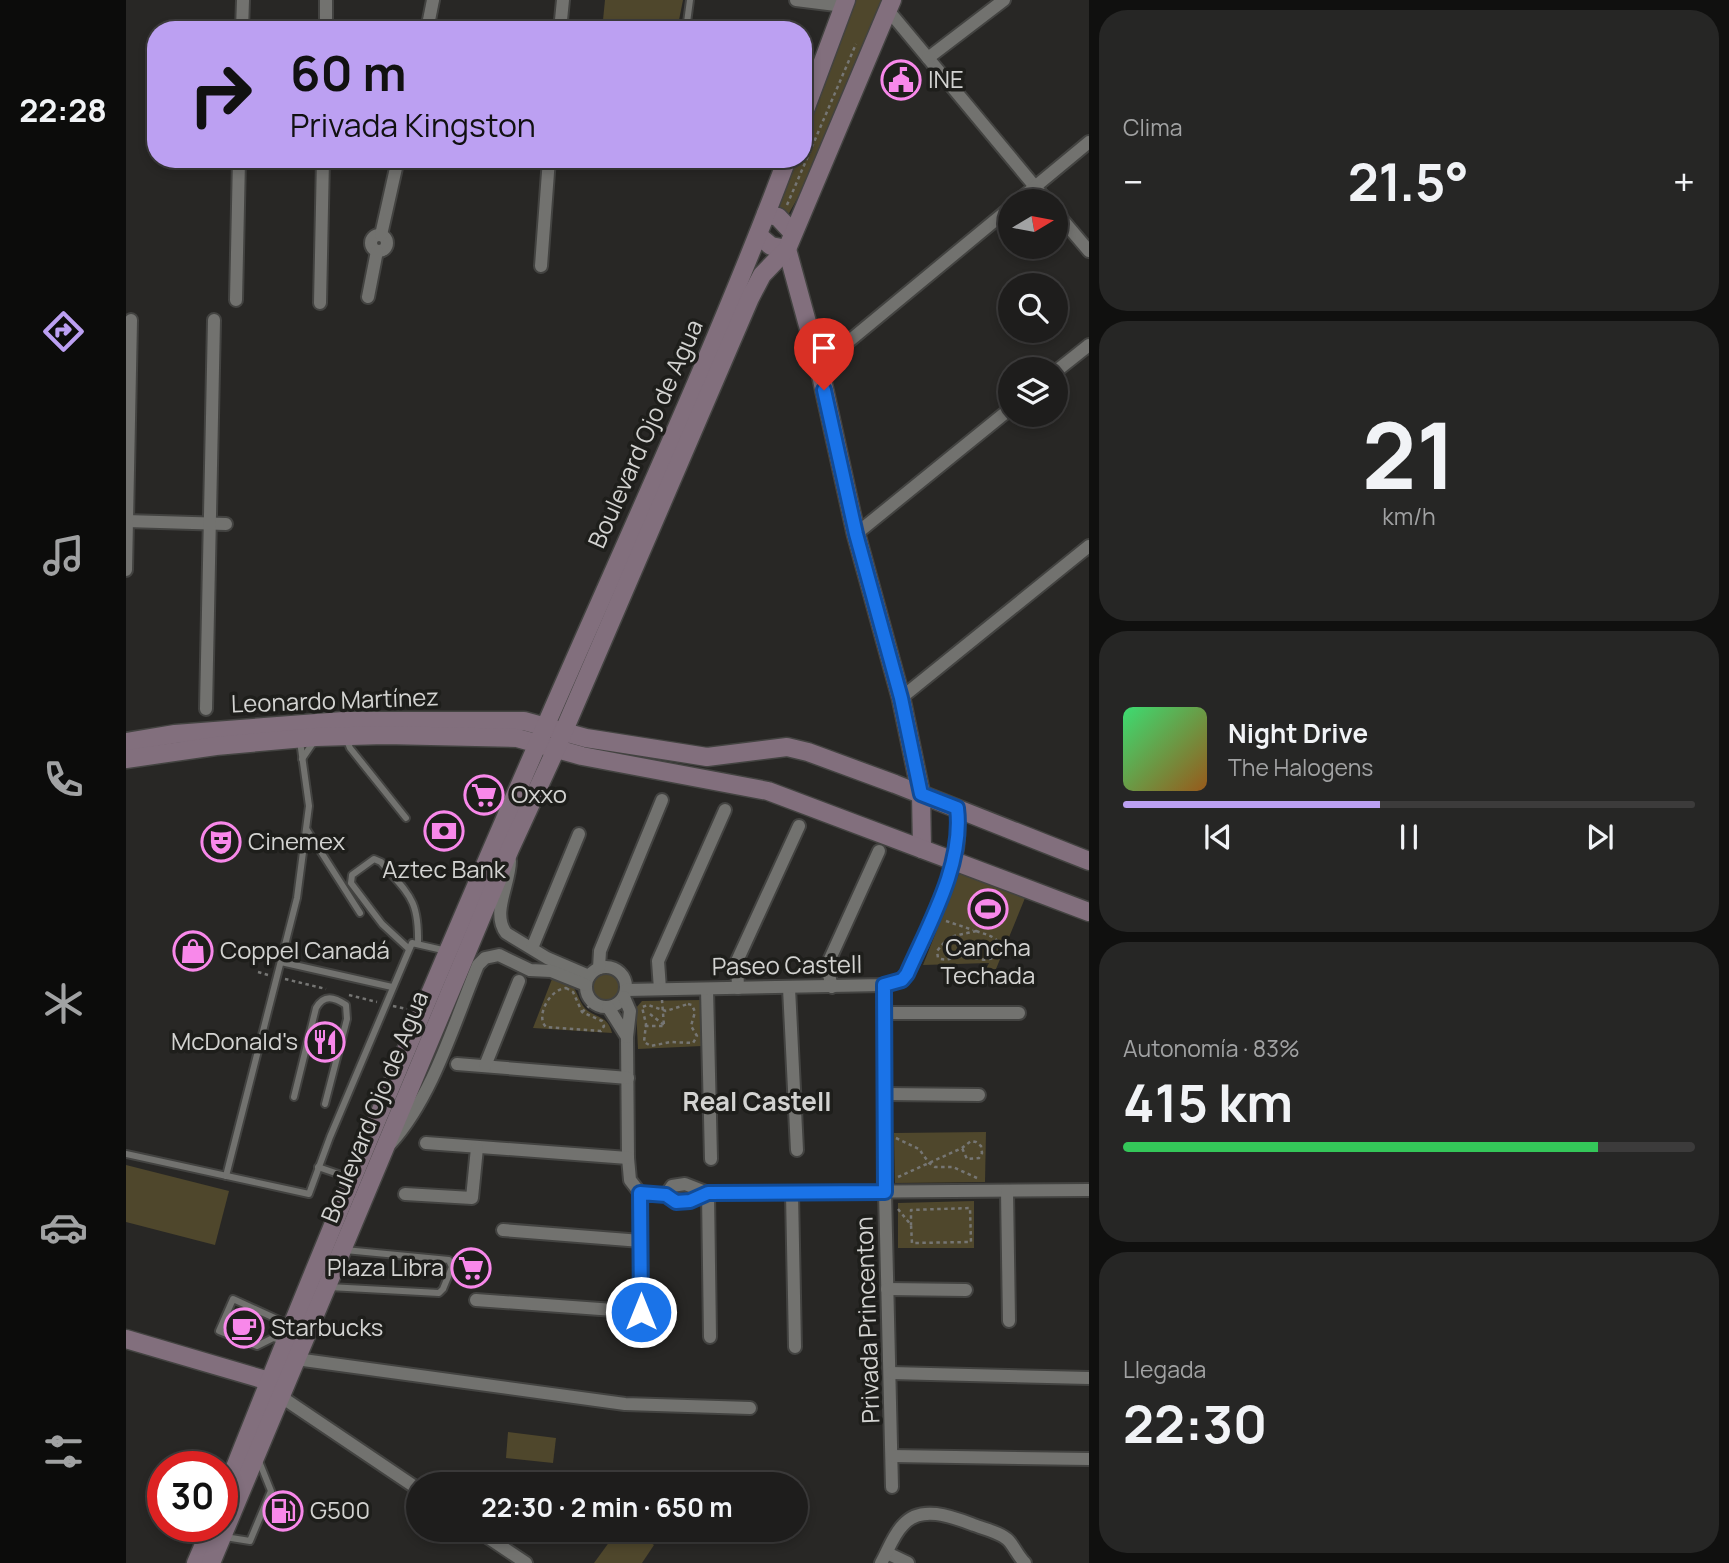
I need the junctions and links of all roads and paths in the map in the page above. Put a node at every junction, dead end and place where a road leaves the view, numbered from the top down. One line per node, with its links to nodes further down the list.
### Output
1 (243, 0): 10 (street)
2 (326, 0): 11 (street)
3 (433, 0): 12 (street)
4 (563, 0): 13 (street)
5 (690, 0): 14 (lane)
6 (796, 0): 8 (street)
7 (1004, 0): 16 (street)
8 (845, 3): 17 (main road)
9 (890, 5): 16 (street); 32 (main road, Boulevard Ojo de Agua)
10 (243, 21)
11 (326, 21)
12 (428, 21)
13 (561, 21)
14 (687, 21)
15 (859, 37): 18 (path)
16 (928, 58): 26 (street)
17 (812, 91)
18 (812, 135)
19 (1088, 142): 26 (street)
20 (239, 168): 36 (street)
21 (323, 168): 37 (street)
22 (396, 168): 35 (street)
23 (548, 168): 34 (street)
24 (784, 168): 28 (main road, Boulevard Ojo de Agua)
25 (796, 168): 28 (path)
26 (1035, 187): 27 (street)
27 (1033, 189)
28 (775, 213): 31 (main road, Boulevard Ojo de Agua); 32 (main road)
29 (998, 218): 42 (street)
30 (1068, 227): 33 (street)
31 (758, 235): 32 (main road); 55 (main road, Boulevard Ojo de Agua)
32 (790, 241): 42 (main road); 55 (main road, Boulevard Ojo de Agua)
33 (1088, 251)
34 (541, 266)
35 (368, 297)
36 (236, 300)
37 (320, 303)
38 (131, 320): 44 (street)
39 (214, 320): 45 (street)
40 (1088, 345): 41 (street)
41 (1068, 361)
42 (818, 366): 47 (main road)
43 (998, 419): 47 (street)
44 (127, 521): 45 (street); 49 (street)
45 (209, 524): 46 (street); 51 (street)
46 (226, 524)
47 (856, 534): 50 (main road)
48 (1088, 546): 50 (street)
49 (126, 570)
50 (901, 698): 59 (main road)
51 (206, 709)
52 (280, 725): 53 (main road, Leonardo Martínez); 53 (main road); 56 (main road, Leonardo Martínez)
53 (313, 733): 54 (main road, Leonardo Martínez); 55 (main road, Leonardo Martínez); 57 (main road, Leonardo Martínez); 58 (lane); 58 (lane)
54 (345, 737): 55 (main road, Leonardo Martínez); 63 (lane)
55 (550, 737): 59 (main road); 67 (main road, Boulevard Ojo de Agua); 68 (main road); 79 (main road, Boulevard Ojo de Agua)
56 (126, 742)
57 (126, 759)
58 (302, 759): 65 (lane)
59 (921, 794): 61 (main road); 68 (main road)
60 (662, 800): 81 (street)
61 (957, 808): 70 (street, Paseo Castell); 71 (main road)
62 (725, 810): 88 (street)
63 (406, 818)
64 (799, 826): 86 (street)
65 (306, 828): 73 (lane); 80 (lane)
66 (579, 834): 77 (street)
67 (510, 849): 77 (street); 116 (main road, Boulevard Ojo de Agua)
68 (922, 849): 70 (main road)
69 (879, 850): 85 (street)
70 (955, 861): 72 (main road); 74 (street, Paseo Castell)
71 (1088, 861)
72 (1088, 912)
73 (360, 913)
74 (932, 916): 75 (path); 83 (street, Paseo Castell)
75 (976, 932): 75 (path)
76 (418, 944): 78 (lane); 78 (lane); 79 (lane)
77 (532, 948): 81 (street)
78 (409, 949): 84 (lane)
79 (447, 951): 122 (main road, Boulevard Ojo de Agua)
80 (281, 962): 84 (lane); 121 (lane)
81 (591, 976): 90 (street); 91 (street); 116 (street)
82 (519, 981): 104 (street)
83 (884, 985): 85 (street, Paseo Castell); 96 (street, Privada Princenton)
84 (392, 987): 120 (lane)
85 (832, 987): 87 (street, Paseo Castell)
86 (738, 988): 87 (street, Paseo Castell); 89 (street, Paseo Castell)
87 (789, 988): 114 (street)
88 (660, 989): 89 (street, Paseo Castell); 90 (street, Paseo Castell); 94 (path)
89 (706, 989): 118 (street)
90 (625, 994): 92 (street); 102 (street)
91 (593, 1003): 92 (street); 95 (path)
92 (608, 1007): 102 (street)
93 (652, 1007): 94 (path); 98 (path); 99 (path)
94 (664, 1011): 100 (path); 101 (path)
95 (582, 1012): 95 (path)
96 (885, 1013): 97 (street); 106 (street, Privada Princenton)
97 (1018, 1013)
98 (650, 1014): 99 (path); 101 (path)
99 (642, 1015): 100 (path)
100 (645, 1026): 101 (path); 102 (path)
101 (664, 1026)
102 (629, 1033): 105 (street)
103 (457, 1064): 104 (street)
104 (485, 1066): 105 (street)
105 (628, 1078): 117 (street)
106 (886, 1094): 107 (street); 110 (street, Privada Princenton)
107 (979, 1095)
108 (295, 1097): 109 (lane)
109 (325, 1104)
110 (886, 1137): 119 (path); 123 (street, Privada Princenton)
111 (426, 1143): 112 (street)
112 (477, 1148): 117 (street); 130 (street)
113 (962, 1148): 113 (path); 119 (path)
114 (797, 1150)
115 (126, 1154): 121 (lane)
116 (381, 1154): 122 (main road, Boulevard Ojo de Agua)
117 (628, 1158): 127 (street)
118 (711, 1159)
119 (929, 1163): 123 (path); 126 (path)
120 (318, 1167): 121 (lane); 122 (lane)
121 (226, 1176)
122 (361, 1182): 134 (main road, Boulevard Ojo de Agua); 142 (main road, Boulevard Ojo de Agua)
123 (885, 1187): 126 (street); 129 (street); 131 (path); 136 (street, Privada Princenton)
124 (1088, 1190): 125 (street)
125 (1007, 1191): 126 (street); 140 (street)
126 (982, 1192)
127 (640, 1193): 128 (street); 133 (street)
128 (708, 1193): 129 (street); 143 (street)
129 (792, 1193): 145 (street)
130 (405, 1194)
131 (911, 1225): 131 (path)
132 (503, 1230): 133 (street)
133 (640, 1241): 139 (street)
134 (343, 1250): 135 (main road, Boulevard Ojo de Agua); 135 (lane)
135 (328, 1287): 146 (main road, Boulevard Ojo de Agua)
136 (887, 1289): 137 (street); 147 (street, Privada Princenton)
137 (966, 1290)
138 (476, 1300): 139 (street)
139 (641, 1312): 141 (street)
140 (1009, 1321)
141 (641, 1333)
142 (289, 1334): 142 (lane); 149 (main road, Boulevard Ojo de Agua)
143 (710, 1337)
144 (126, 1339): 149 (main road)
145 (795, 1347)
146 (296, 1359): 150 (main road, Boulevard Ojo de Agua); 151 (street)
147 (891, 1373): 148 (street); 153 (street, Privada Princenton)
148 (1088, 1378)
149 (269, 1381): 150 (main road); 154 (main road, Boulevard Ojo de Agua)
150 (280, 1396): 152 (main road, Boulevard Ojo de Agua); 156 (street)
151 (750, 1408)
152 (256, 1454): 158 (main road, Boulevard Ojo de Agua); 159 (lane)
153 (892, 1456): 155 (street); 157 (street, Privada Princenton)
154 (238, 1459)
155 (1088, 1459)
156 (406, 1481)
157 (892, 1487)
158 (238, 1488)
159 (238, 1538)
160 (208, 1542): 165 (main road, Boulevard Ojo de Agua)
161 (214, 1542): 166 (main road, Boulevard Ojo de Agua)
162 (495, 1542): 167 (street)
163 (884, 1558): 164 (street); 168 (street)
164 (1018, 1560)
165 (196, 1563)
166 (211, 1563)
167 (526, 1563)
168 (908, 1563)

